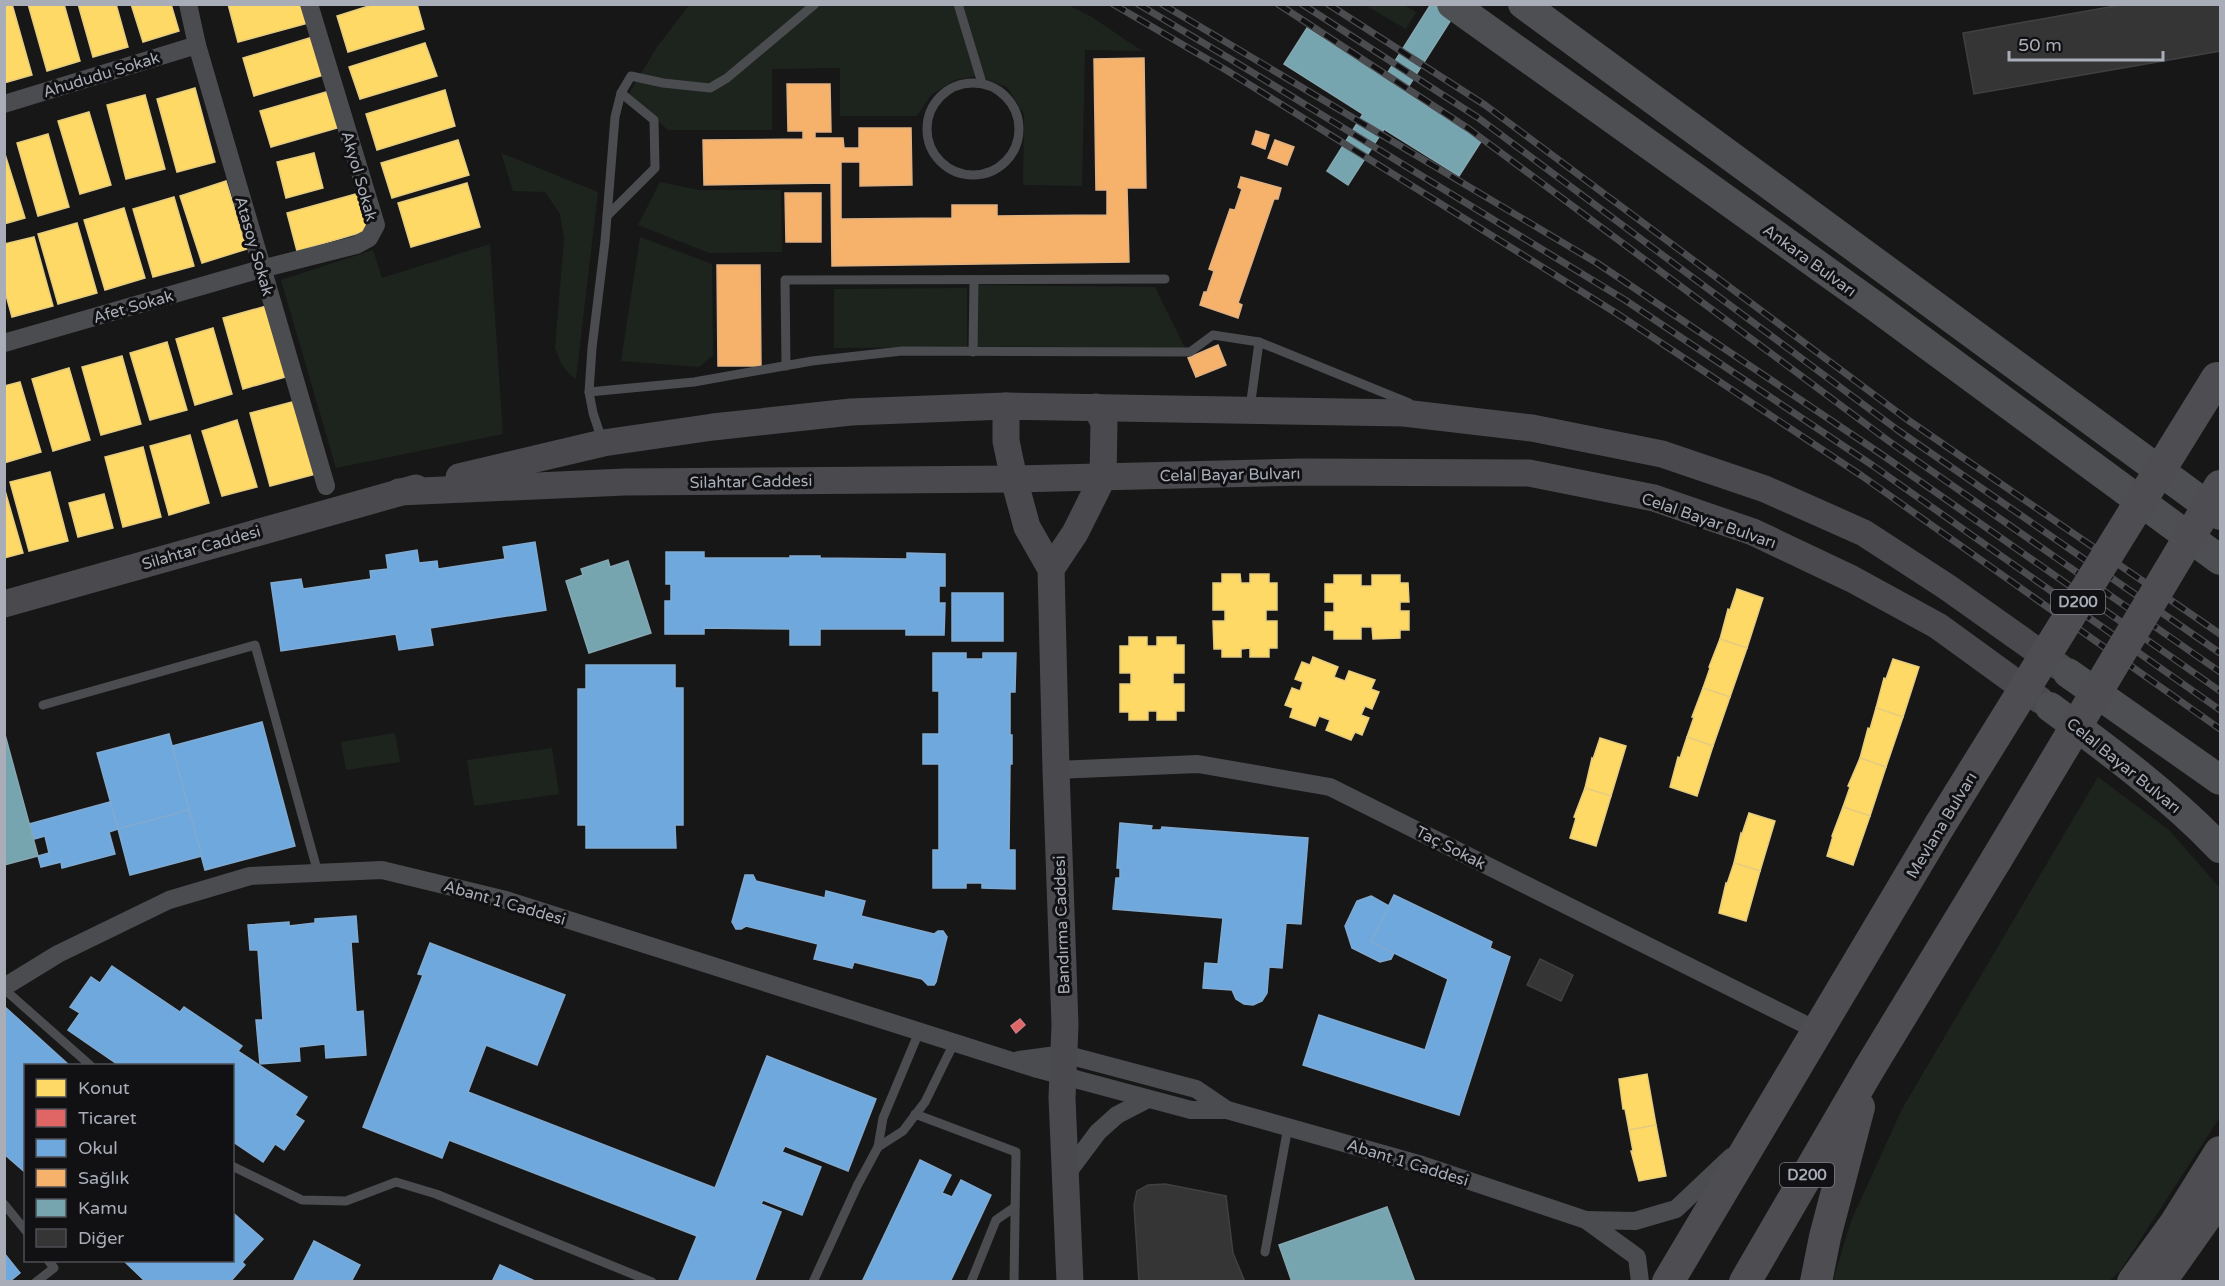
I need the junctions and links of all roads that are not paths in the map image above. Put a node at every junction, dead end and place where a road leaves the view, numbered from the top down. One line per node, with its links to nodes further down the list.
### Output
1 (188, 4): 7 (street, Atasoy Sokak)
2 (309, 4): 12 (street, Akyol Sokak)
3 (815, 4): 9 (lane)
4 (957, 4): 8 (lane)
5 (1452, 4): 32 (main road, Ankara Bulvarı)
6 (1523, 4): 31 (main road)
7 (197, 45): 10 (street, Ahududu Sokak); 12 (street, Atasoy Sokak)
8 (982, 83): 8 (lane)
9 (621, 93): 11 (lane); 11 (lane)
10 (4, 104)
11 (607, 216): 20 (lane)
12 (261, 269): 16 (street, Afet Sokak); 28 (street, Atasoy Sokak)
13 (1165, 279): 14 (lane)
14 (974, 280): 17 (lane); 18 (lane)
15 (1259, 342): 17 (lane); 23 (lane); 24 (lane)
16 (4, 344)
17 (973, 352): 18 (lane)
18 (786, 366): 20 (lane)
19 (2218, 375): 43 (highway, Mevlana Bulvarı / D200, bridge)
20 (589, 392): 25 (lane)
21 (1006, 406): 22 (main road); 25 (main road, Silahtar Caddesi); 27 (main road, Bandırma Caddesi)
22 (1096, 406): 23 (main road); 26 (main road)
23 (1250, 410): 24 (main road)
24 (1444, 418): 35 (main road)
25 (603, 444): 30 (main road, Silahtar Caddesi)
26 (1103, 477): 27 (main road, Silahtar Caddesi); 33 (main road); 37 (main road, Celal Bayar Bulvarı)
27 (1014, 479): 30 (main road, Silahtar Caddesi); 33 (main road, Bandırma Caddesi)
28 (326, 486)
29 (2220, 486): 48 (highway, D200, bridge)
30 (399, 492): 34 (main road, Silahtar Caddesi)
31 (2220, 515)
32 (2220, 560)
33 (1052, 569): 38 (main road, Bandırma Caddesi)
34 (4, 604)
35 (2068, 673): 39 (main road)
36 (43, 705): 41 (lane)
37 (2050, 707): 40 (main road, Celal Bayar Bulvarı)
38 (1056, 770): 43 (street, Taç Sokak); 47 (main road, Bandırma Caddesi)
39 (2220, 780)
40 (2220, 848)
41 (318, 873): 42 (street, Abant 1 Caddesi); 44 (street, Abant 1 Caddesi)
42 (4, 988): 46 (lane)
43 (1818, 1031): 53 (highway, Mevlana Bulvarı / D200)
44 (919, 1032): 45 (street, Abant 1 Caddesi); 54 (lane)
45 (954, 1043): 47 (street, Abant 1 Caddesi); 51 (lane)
46 (90, 1064)
47 (1063, 1065): 49 (street, Abant 1 Caddesi); 50 (street, Abant 1 Caddesi); 57 (main road, Bandırma Caddesi)
48 (1869, 1069): 74 (highway, D200); 75 (highway)
49 (1148, 1099): 50 (street, Abant 1 Caddesi); 57 (street)
50 (1227, 1110): 52 (street, Abant 1 Caddesi)
51 (915, 1114): 54 (lane); 60 (lane)
52 (1288, 1127): 61 (street, Abant 1 Caddesi); 63 (lane)
53 (1760, 1128): 61 (street, Abant 1 Caddesi); 73 (highway, Mevlana Bulvarı / D200)
54 (878, 1147): 68 (lane)
55 (2220, 1152): 76 (highway)
56 (234, 1167): 67 (lane)
57 (1065, 1176): 71 (main road, Bandırma Caddesi)
58 (2220, 1197): 65 (highway)
59 (4, 1204): 62 (lane)
60 (1015, 1207): 69 (lane); 70 (lane)
61 (1586, 1220): 72 (street, Abant 1 Caddesi)
62 (24, 1229)
63 (1264, 1252)
64 (50, 1262): 66 (lane)
65 (2163, 1279)
66 (36, 1281)
67 (652, 1281)
68 (813, 1281)
69 (971, 1281)
70 (1014, 1281)
71 (1070, 1281)
72 (1640, 1281)
73 (1668, 1281)
74 (1744, 1281)
75 (1816, 1281)
76 (2133, 1281)

